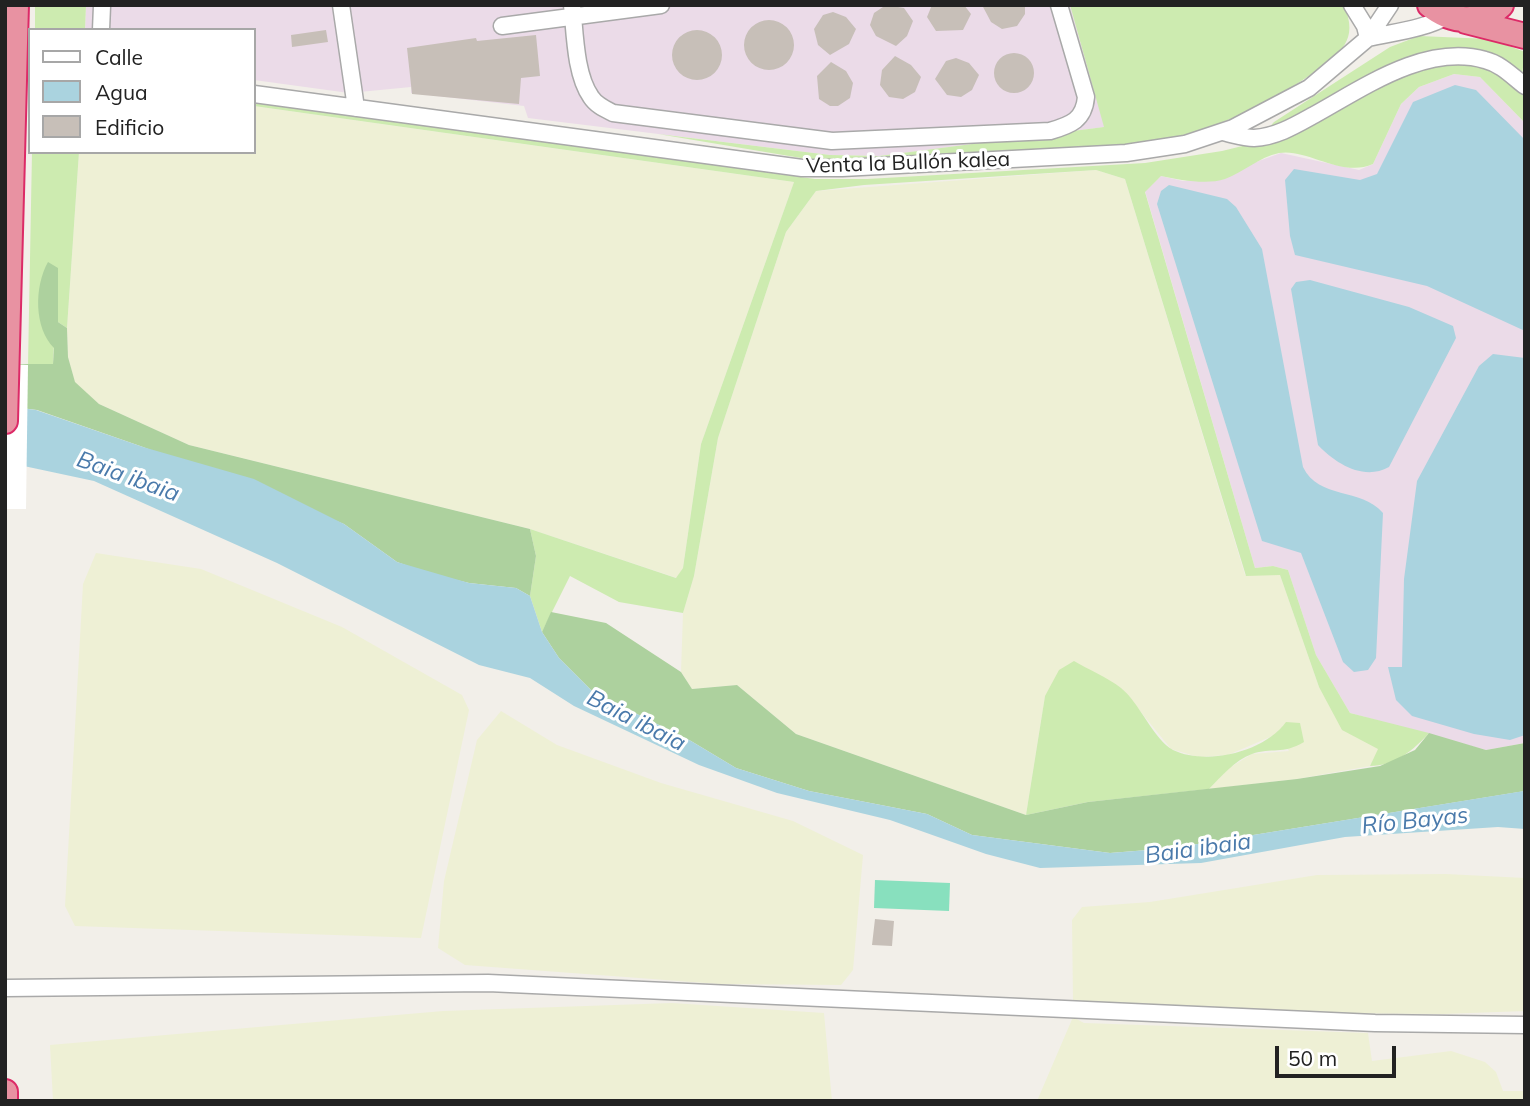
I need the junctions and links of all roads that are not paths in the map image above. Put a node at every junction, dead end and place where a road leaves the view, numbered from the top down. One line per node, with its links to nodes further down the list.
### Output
1 (16, 5): 19 (highway)
2 (341, 5): 17 (street)
3 (661, 5): 9 (street)
4 (1059, 5): 9 (street)
5 (1352, 5): 14 (street)
6 (1390, 5): 14 (street)
7 (1501, 5): 10 (highway)
8 (102, 6): 12 (street)
9 (573, 11): 11 (street)
10 (1445, 14): 13 (highway); 14 (street)
11 (502, 26)
12 (102, 28)
13 (1525, 36)
14 (1368, 38): 18 (street, Venta la Bullón kalea)
15 (1525, 86): 18 (street)
16 (256, 94): 17 (street, Venta la Bullón kalea)
17 (356, 108): 18 (street, Venta la Bullón kalea)
18 (1222, 132)
19 (6, 364): 20 (highway)
20 (5, 421)
21 (5, 988): 22 (street)
22 (1525, 1026)
23 (5, 1092): 24 (highway)
24 (5, 1101)

